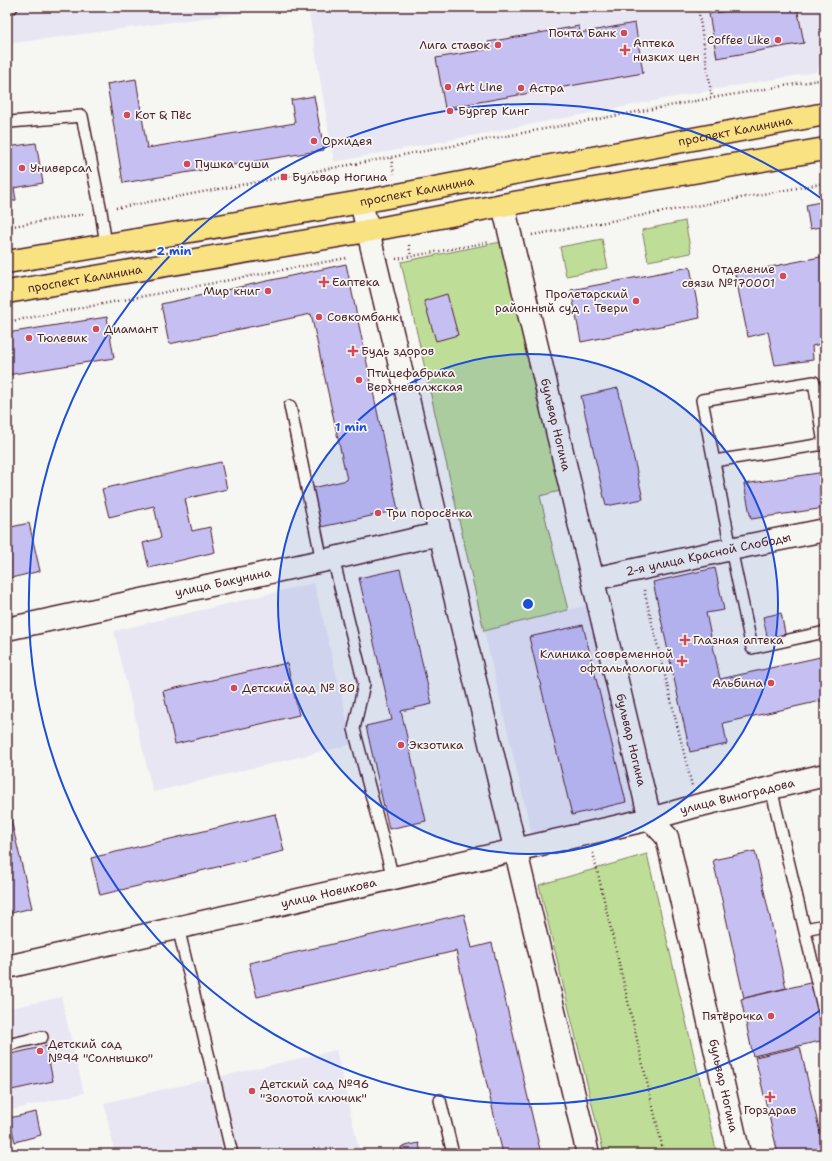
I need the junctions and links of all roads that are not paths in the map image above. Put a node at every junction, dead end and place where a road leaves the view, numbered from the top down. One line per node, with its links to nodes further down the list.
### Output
1 (12, 7): 2 (lane)
2 (7, 8)
3 (825, 114): 6 (main road, проспект Калинина)
4 (7, 123): 9 (lane)
5 (825, 149): 7 (main road, проспект Калинина)
6 (361, 202): 8 (street); 9 (main road, проспект Калинина)
7 (503, 205): 8 (main road, проспект Калинина); 18 (street, бульвар Ногина)
8 (367, 231): 11 (main road, проспект Калинина); 15 (street)
9 (106, 245): 10 (main road, проспект Калинина)
10 (7, 262)
11 (7, 292)
12 (290, 406): 17 (lane)
13 (714, 460): 13 (lane); 16 (lane)
14 (825, 530): 16 (street, 2-я улица Красной Слободы)
15 (440, 535): 17 (street, улица Бакунина); 24 (street)
16 (731, 549): 18 (street, 2-я улица Красной Слободы); 20 (lane)
17 (328, 560): 19 (street, улица Бакунина); 25 (lane)
18 (593, 579): 23 (street, бульвар Ногина)
19 (7, 629)
20 (825, 632)
21 (825, 775): 22 (street, улица Виноградова)
22 (771, 788): 23 (street, улица Виноградова); 28 (lane)
23 (650, 818): 24 (street, улица Новикова); 37 (street, бульвар Ногина)
24 (515, 849): 25 (street, улица Новикова); 36 (street)
25 (393, 878): 27 (street, улица Новикова)
26 (825, 925): 28 (lane)
27 (178, 927): 29 (street, улица Новикова); 34 (lane)
28 (805, 929): 30 (lane)
29 (7, 967)
30 (825, 1016)
31 (42, 1037): 32 (lane)
32 (7, 1045)
33 (440, 1100): 35 (lane)
34 (232, 1154)
35 (453, 1154)
36 (588, 1154)
37 (739, 1154)

